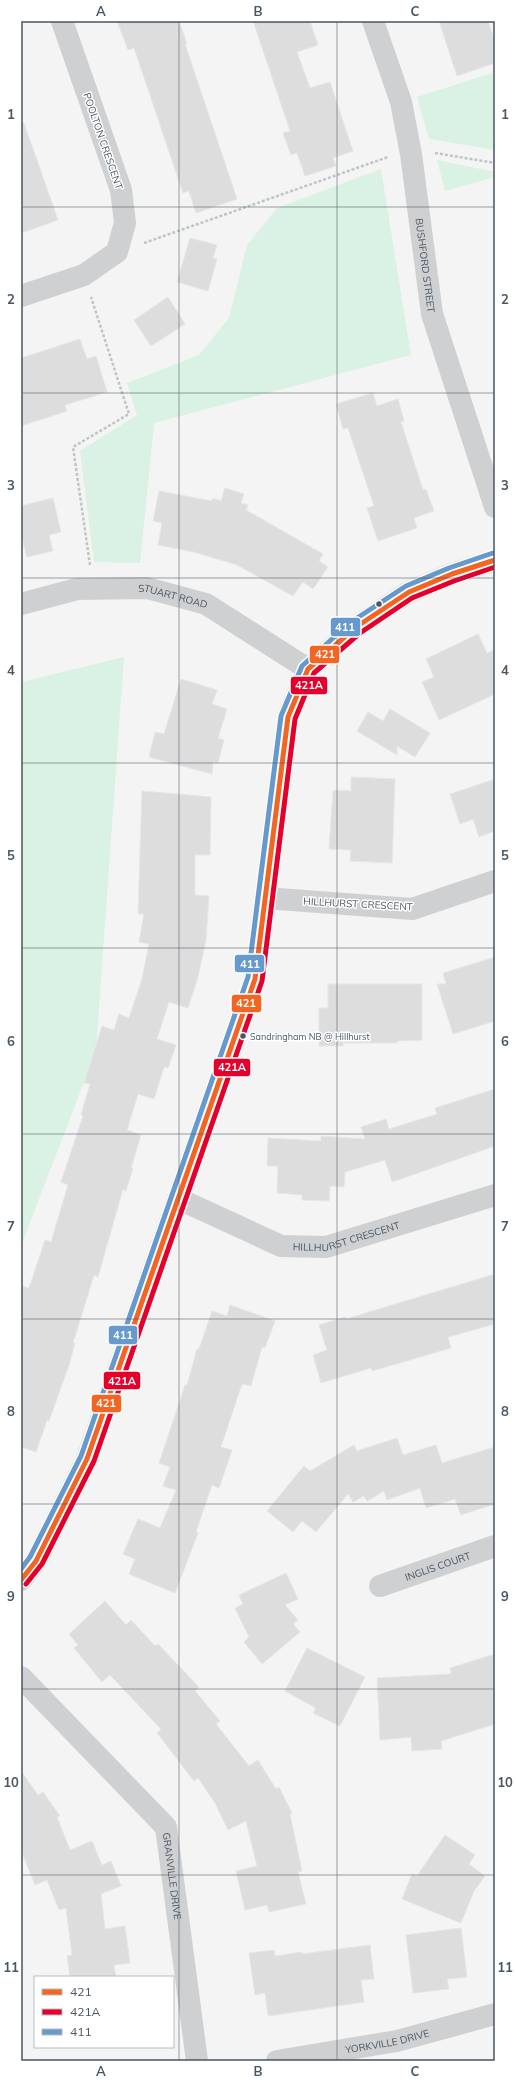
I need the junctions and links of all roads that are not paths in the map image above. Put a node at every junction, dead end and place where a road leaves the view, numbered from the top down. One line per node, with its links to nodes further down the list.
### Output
1 (62, 21): 3 (street, POOLTON CRESCENT)
2 (374, 21): 4 (street, BUSHFORD STREET)
3 (21, 296)
4 (495, 507)
5 (495, 560): 7 (street)
6 (21, 604): 7 (street, STUART ROAD)
7 (308, 669): 9 (street)
8 (495, 881): 9 (street, HILLHURST CRESCENT)
9 (265, 898): 11 (street)
10 (495, 1195): 11 (street, HILLHURST CRESCENT)
11 (179, 1199): 13 (street)
12 (495, 1546): 14 (street, INGLIS COURT)
13 (21, 1580)
14 (380, 1586)
15 (21, 1677): 17 (street, GRANVILLE DRIVE)
16 (495, 2014): 18 (street, YORKVILLE DRIVE)
17 (197, 2061)
18 (277, 2061)

